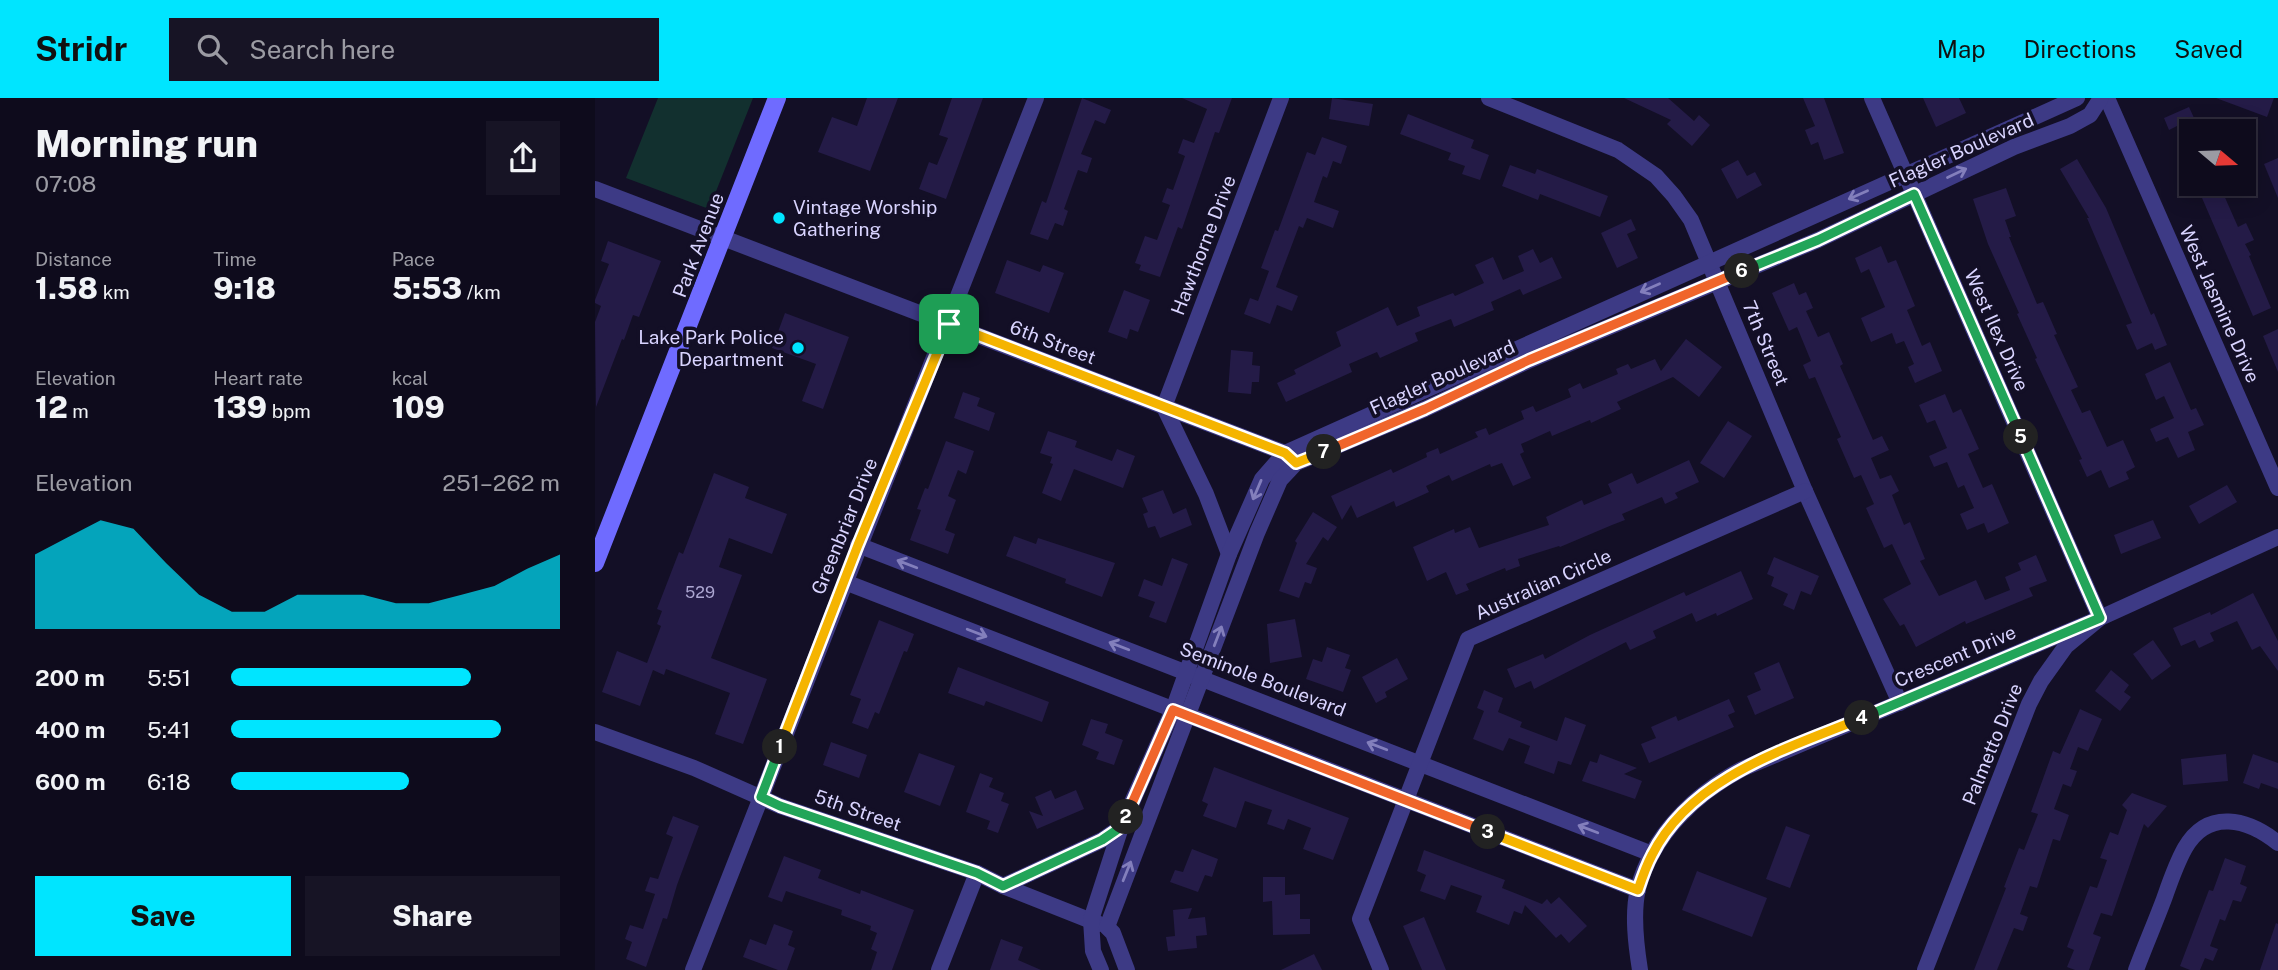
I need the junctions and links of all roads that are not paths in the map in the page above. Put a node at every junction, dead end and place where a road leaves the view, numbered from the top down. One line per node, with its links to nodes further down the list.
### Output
1 (778, 98): 13 (street, Park Avenue)
2 (1036, 98): 16 (street, Greenbriar Drive)
3 (1281, 98): 17 (street, Hawthorne Drive)
4 (1489, 98): 9 (street, 7th Street)
5 (1872, 98): 10 (street, West Ilex Drive)
6 (2077, 98): 10 (street, Flagler Boulevard)
7 (2101, 98): 12 (street, Flagler Boulevard, one-way to 7)
8 (2107, 98): 19 (street, West Jasmine Drive)
9 (1510, 102): 14 (street, 7th Street)
10 (1905, 173): 12 (street, West Ilex Drive); 14 (street, Flagler Boulevard, one-way to 14)
11 (595, 189): 13 (street, 6th Street)
12 (1914, 194): 15 (street, Flagler Boulevard); 26 (street, West Ilex Drive)
13 (723, 238): 16 (street, 6th Street); 24 (street, Park Avenue)
14 (1710, 261): 15 (street, 7th Street); 18 (street, Flagler Boulevard, one-way to 18)
15 (1717, 280): 18 (street, Flagler Boulevard); 20 (street, 7th Street)
16 (949, 324): 17 (street, 6th Street); 22 (street, Greenbriar Drive)
17 (1164, 407): 18 (street, 6th Street); 23 (street)
18 (1290, 458): 23 (street, Flagler Boulevard, one-way to 23); 28 (street, Flagler Boulevard, one-way to 18)
19 (2278, 488)
20 (1805, 491): 29 (street, 7th Street); 32 (street, Australian Circle)
21 (2278, 537): 26 (street, Palmetto Drive)
22 (858, 545): 25 (street, Greenbriar Drive); 27 (street, Seminole Boulevard, one-way to 22)
23 (1229, 554): 27 (street, Flagler Boulevard)
24 (595, 563)
25 (845, 582): 30 (street, one-way to 30); 33 (street, Greenbriar Drive)
26 (2100, 618): 29 (street, Crescent Drive); 49 (street, Palmetto Drive)
27 (1187, 672): 28 (street, Seminole Boulevard); 30 (street, Flagler Boulevard)
28 (1202, 678): 30 (street, Flagler Boulevard); 32 (street, Seminole Boulevard, one-way to 28)
29 (1900, 703): 37 (street, Crescent Drive)
30 (1180, 712): 34 (street); 35 (street, Flagler Boulevard); 42 (street, Flagler Boulevard, one-way to 30)
31 (595, 732): 33 (street, 5th Street)
32 (1420, 763): 34 (street, Australian Circle); 37 (street, Seminole Boulevard, one-way to 32)
33 (761, 797): 38 (street, 5th Street); 43 (street, Greenbriar Drive)
34 (1408, 801): 40 (street); 47 (street, Australian Circle)
35 (1121, 827): 39 (street); 41 (street, Flagler Boulevard)
36 (2278, 843): 50 (street)
37 (1652, 854): 40 (street, Crescent Drive)
38 (977, 873): 39 (street, 5th Street); 44 (street)
39 (1003, 886): 41 (street, 5th Street)
40 (1638, 890): 48 (street, Crescent Drive)
41 (1091, 920): 42 (street, 5th Street); 45 (street, Flagler Boulevard)
42 (1107, 927): 46 (street)
43 (693, 970)
44 (939, 970)
45 (1101, 970)
46 (1127, 970)
47 (1381, 970)
48 (1640, 970)
49 (1925, 970)
50 (2136, 970)

